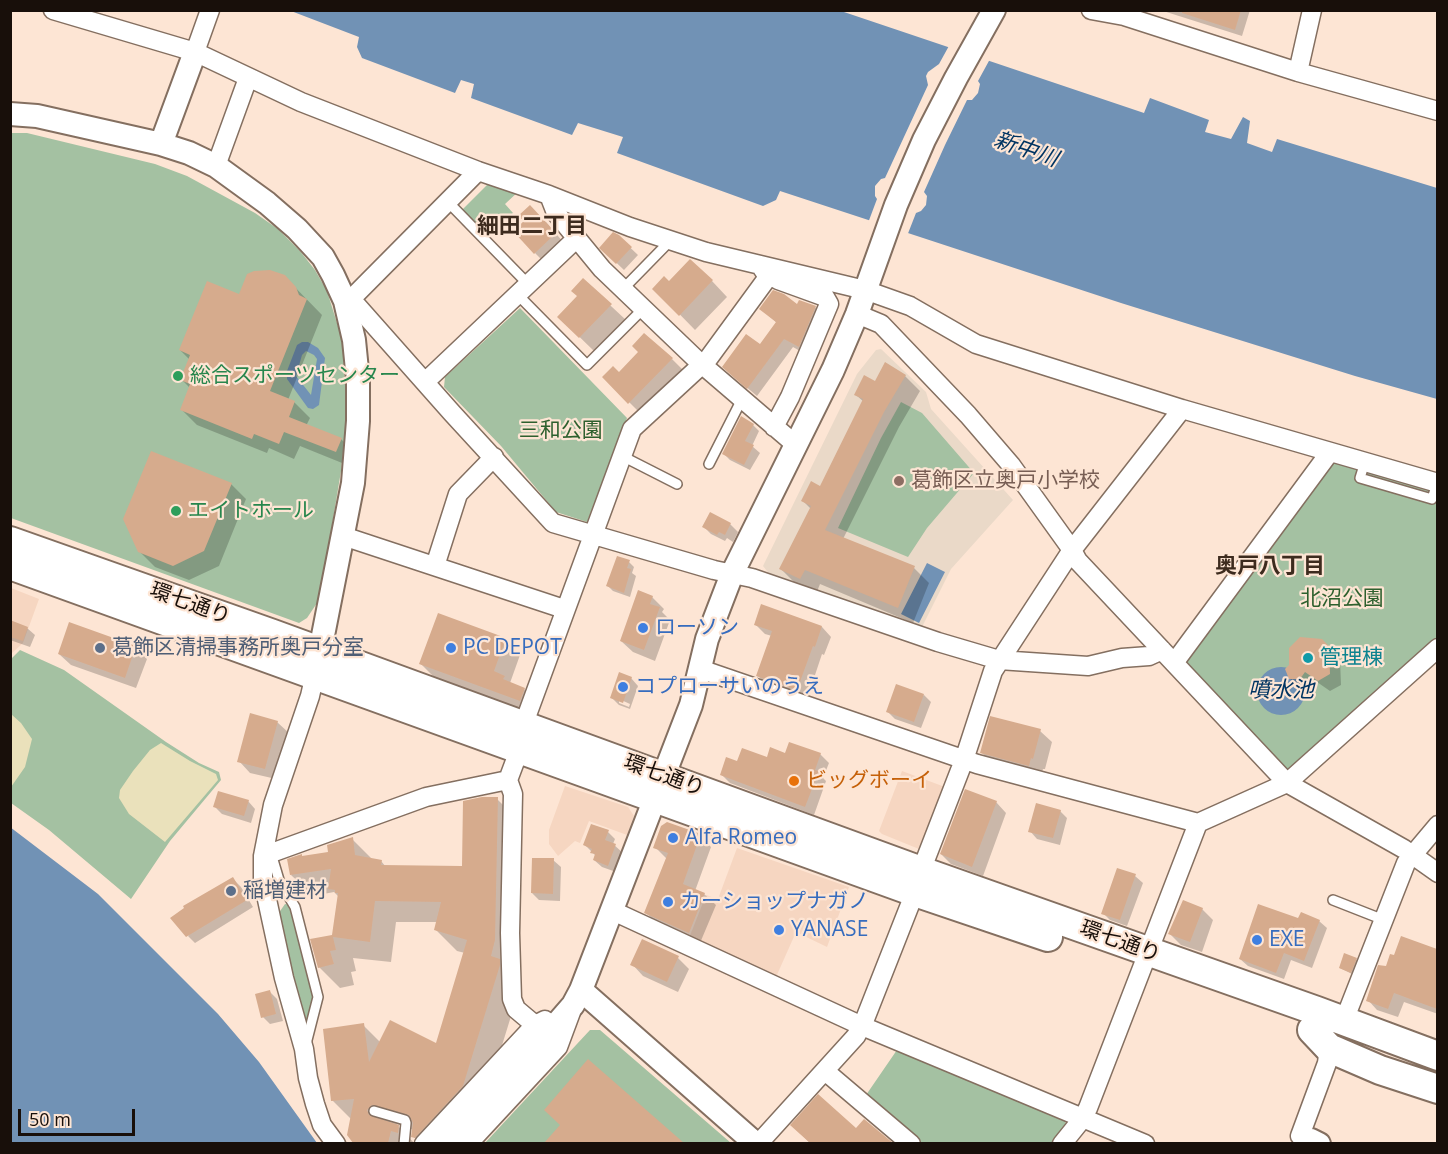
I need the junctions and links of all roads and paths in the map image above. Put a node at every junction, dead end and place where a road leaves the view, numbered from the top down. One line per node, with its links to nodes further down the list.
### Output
1 (53, 10): 6 (street)
2 (210, 10): 6 (street)
3 (1091, 10): 7 (street)
4 (1312, 10): 7 (street)
5 (992, 13): 19 (street)
6 (195, 52): 8 (street); 11 (street)
7 (1298, 72): 9 (street)
8 (248, 78): 12 (street); 13 (street)
9 (1437, 111)
10 (10, 114): 11 (street)
11 (161, 144): 12 (street)
12 (216, 166): 22 (street)
13 (478, 171): 14 (street); 15 (street)
14 (549, 195): 16 (street); 17 (street)
15 (448, 202): 20 (lane); 22 (street)
16 (577, 238): 20 (street); 21 (street)
17 (670, 241): 18 (street); 21 (lane)
18 (764, 271): 19 (street); 25 (street); 29 (street)
19 (869, 280): 24 (street); 28 (street)
20 (522, 288): 23 (lane); 26 (street)
21 (623, 289): 23 (street)
22 (348, 300): 26 (street); 38 (street)
23 (643, 309): 25 (street)
24 (857, 314): 30 (street); 40 (street)
25 (702, 365): 27 (street); 32 (street)
26 (425, 382): 33 (street)
27 (742, 399): 29 (street); 34 (lane)
28 (1182, 409): 31 (street); 40 (street)
29 (774, 427): 30 (street)
30 (796, 445): 43 (street)
31 (1330, 452): 35 (street); 46 (street)
32 (621, 456): 36 (lane); 37 (street)
33 (494, 457): 37 (street); 42 (street)
34 (709, 464)
35 (1437, 483)
36 (676, 484)
37 (592, 535): 43 (street); 44 (street)
38 (343, 536): 42 (street); 48 (street)
39 (10, 541): 48 (main road, 環七通り)
40 (1072, 550): 46 (street); 47 (street)
41 (10, 565): 48 (main road, 環七通り)
42 (435, 566): 44 (street)
43 (732, 574): 47 (street); 49 (street)
44 (564, 609): 50 (street)
45 (1437, 648): 53 (street)
46 (1168, 656): 47 (street); 53 (street)
47 (999, 660): 51 (street)
48 (318, 663): 50 (main road, 環七通り); 57 (street)
49 (700, 669): 51 (street); 54 (street)
50 (521, 737): 52 (street); 54 (main road, 環七通り)
51 (964, 760): 55 (street); 60 (street)
52 (508, 780): 57 (street); 67 (street)
53 (1287, 783): 55 (street); 58 (street)
54 (660, 787): 60 (main road, 環七通り); 62 (street)
55 (1198, 823): 64 (street)
56 (1437, 825): 58 (street)
57 (267, 854): 71 (street); 71 (lane)
58 (1412, 854): 59 (street); 63 (street)
59 (1437, 873)
60 (918, 881): 64 (main road, 環七通り); 68 (street)
61 (1333, 900): 63 (lane)
62 (613, 911): 65 (street); 68 (street)
63 (1384, 920): 66 (street)
64 (1145, 961): 69 (main road, 環七通り); 78 (street)
65 (577, 997): 67 (street); 83 (street); 84 (street); 85 (street)
66 (1349, 1008): 69 (main road, 環七通り); 70 (main road, 環七通り)
67 (535, 1025): 82 (street)
68 (862, 1026): 74 (street); 78 (street)
69 (1319, 1030): 72 (main road, 環七通り); 76 (main road, 環七通り); 79 (street)
70 (1437, 1037)
71 (304, 1049): 80 (street)
72 (1402, 1052): 73 (main road, 環七通り); 75 (main road, 環七通り)
73 (1437, 1056)
74 (825, 1071): 85 (street); 86 (street)
75 (1437, 1073)
76 (1437, 1089)
77 (374, 1111): 81 (lane)
78 (1083, 1118): 87 (street); 88 (street)
79 (1307, 1141)
80 (336, 1143)
81 (404, 1143)
82 (424, 1143)
83 (445, 1143)
84 (468, 1143)
85 (757, 1143)
86 (911, 1143)
87 (1062, 1143)
88 (1145, 1143)

